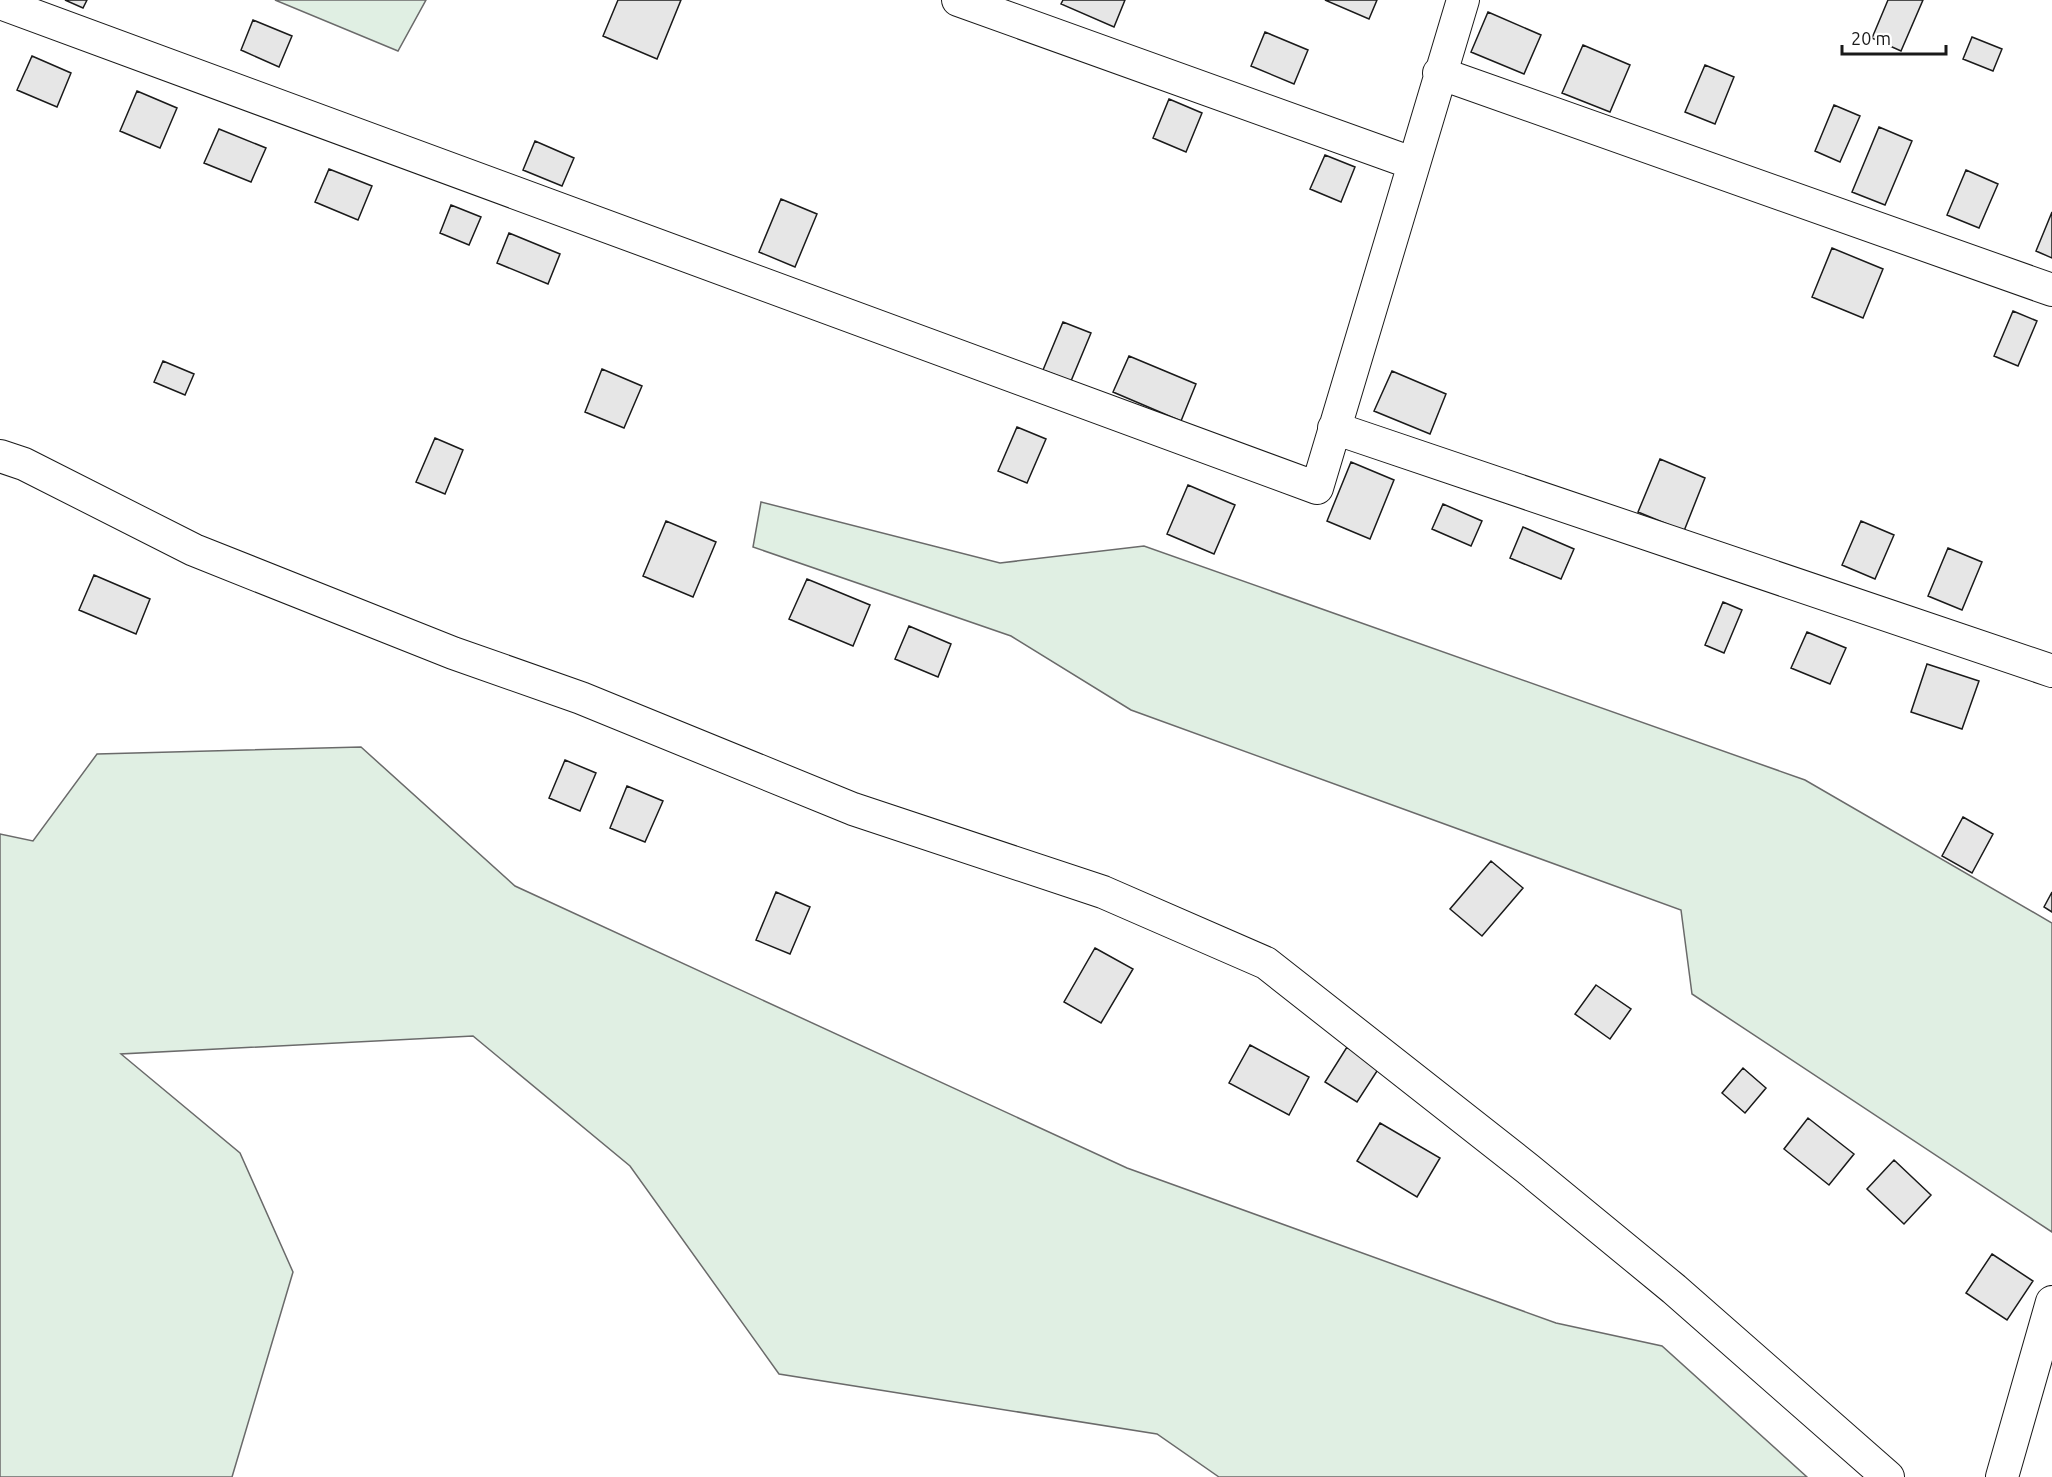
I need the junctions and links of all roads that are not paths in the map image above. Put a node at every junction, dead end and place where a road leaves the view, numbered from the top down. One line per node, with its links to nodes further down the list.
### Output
1 (958, 0): 5 (street)
2 (1463, 0): 4 (street)
3 (0, 3): 7 (street)
4 (1439, 74): 5 (street); 6 (street)
5 (1412, 163): 7 (street)
6 (2052, 290)
7 (1334, 429): 9 (street)
8 (0, 456): 11 (street)
9 (2052, 671)
10 (2052, 1302): 12 (street)
11 (1888, 1477)
12 (2002, 1477)

